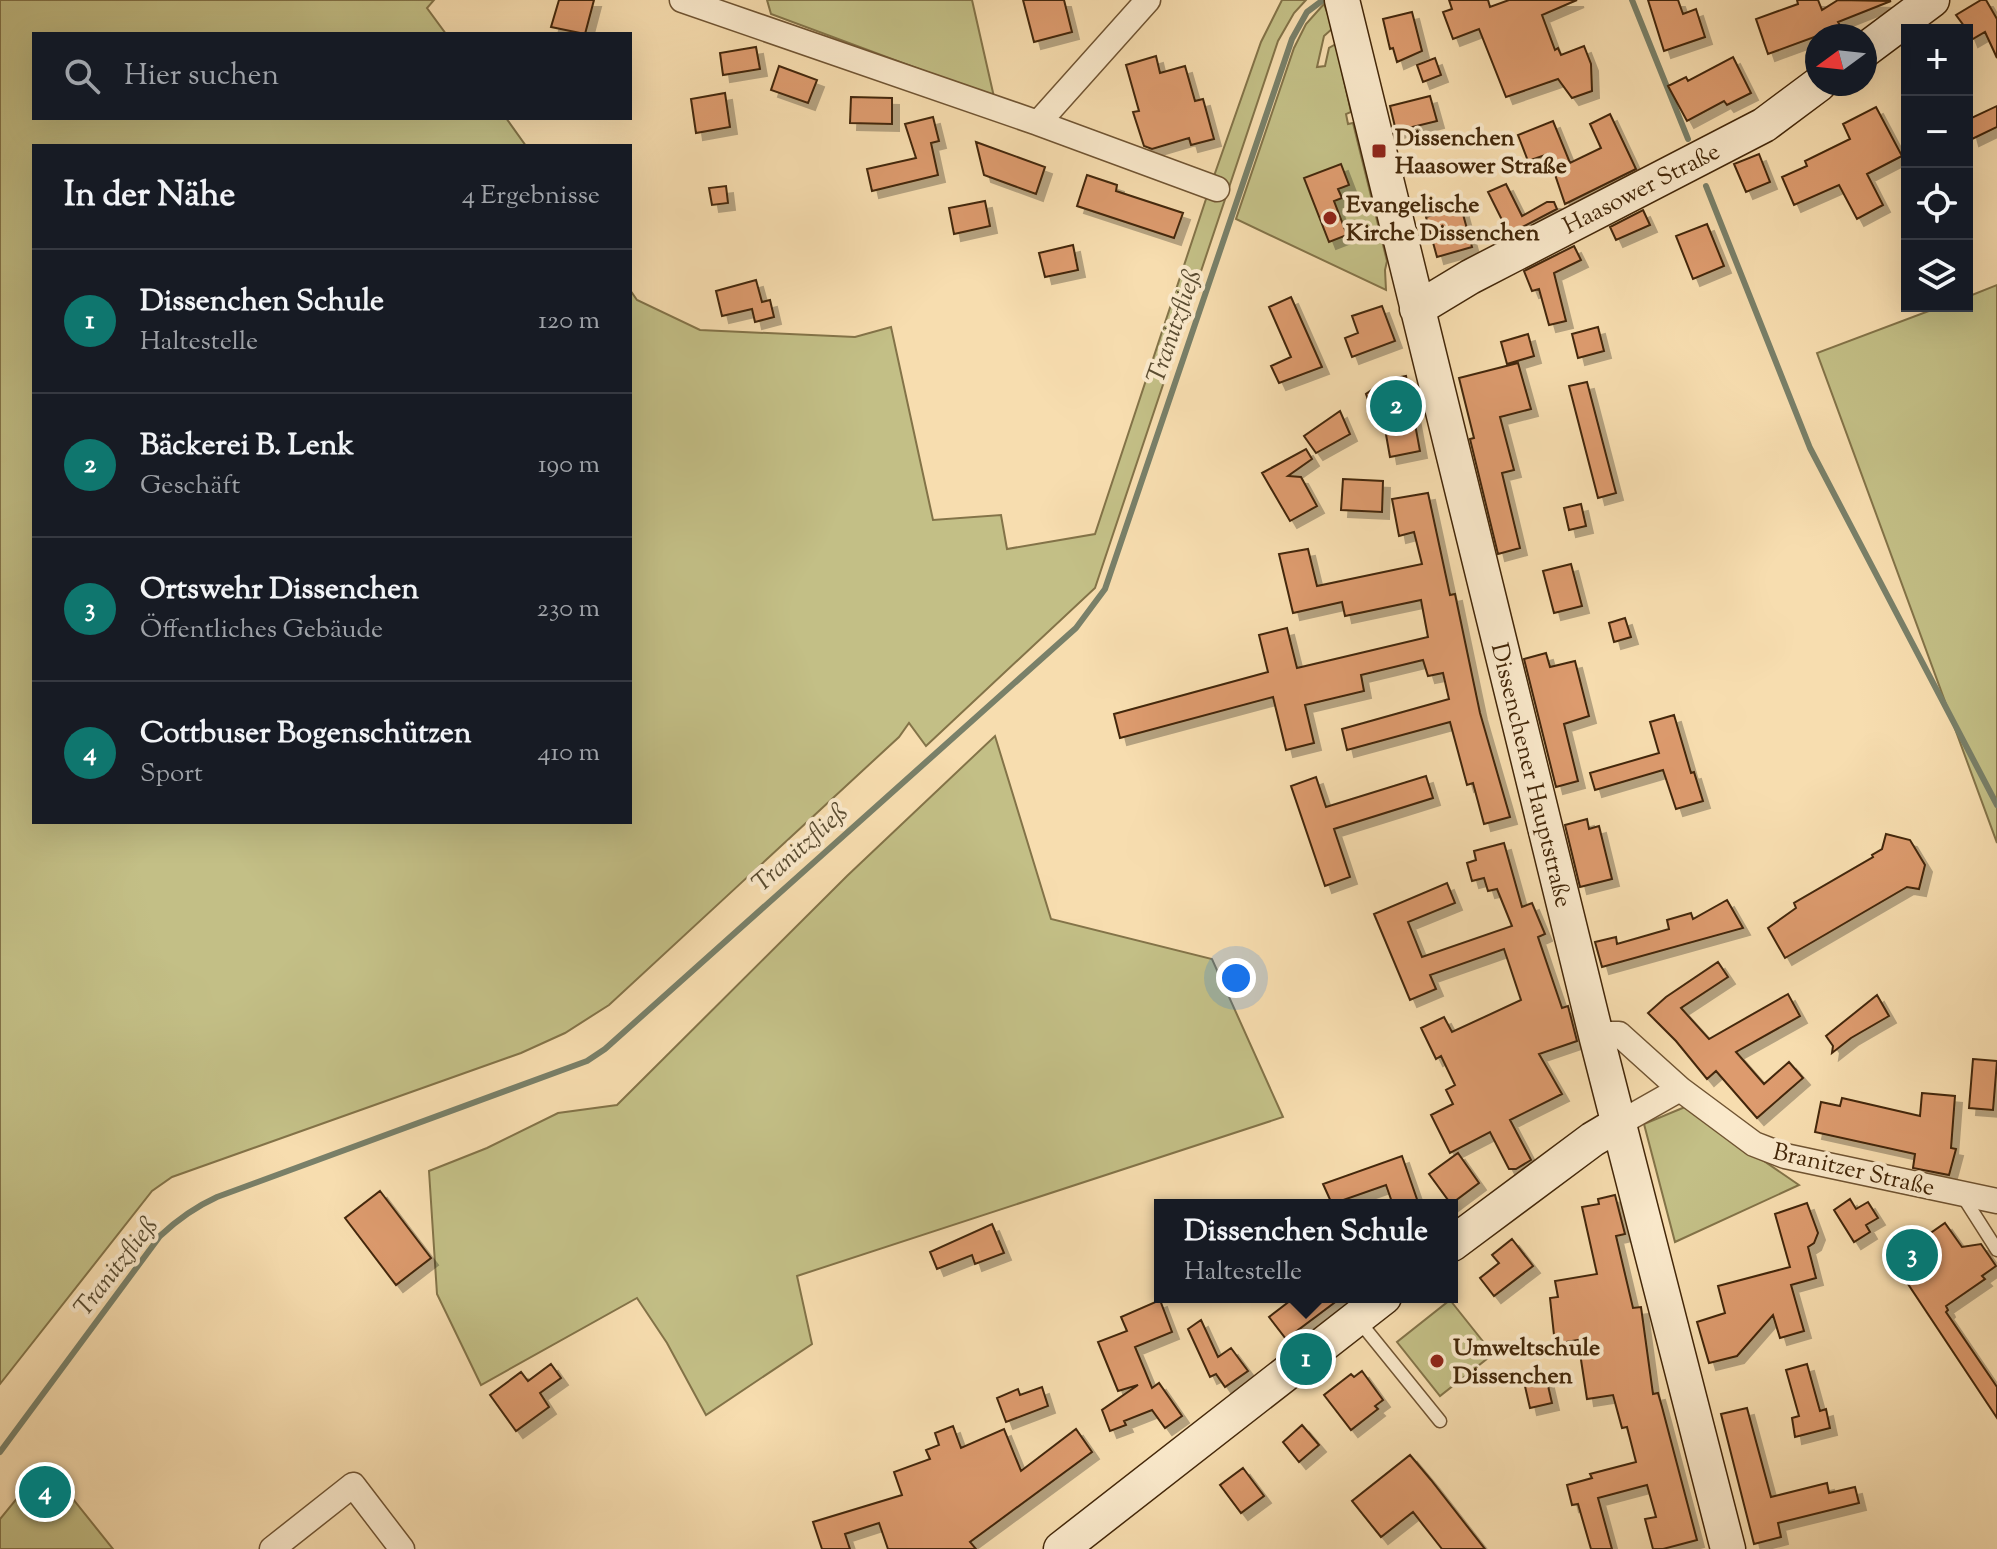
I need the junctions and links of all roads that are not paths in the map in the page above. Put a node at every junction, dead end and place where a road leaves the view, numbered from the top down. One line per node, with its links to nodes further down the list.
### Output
1 (682, 0): 7 (street)
2 (1148, 0): 7 (street)
3 (1932, 0): 5 (main road)
4 (1343, 4): 9 (main road, Dissenchener Hauptstraße)
5 (1877, 41)
6 (1805, 94): 9 (main road, Haasower Straße)
7 (1038, 123): 8 (street)
8 (1217, 189)
9 (1417, 309): 10 (main road, Dissenchener Hauptstraße)
10 (1597, 1039): 11 (street, Branitzer Straße); 12 (main road, Dissenchener Hauptstraße)
11 (1680, 1089): 12 (street); 13 (street, Branitzer Straße)
12 (1620, 1123): 15 (main road); 23 (main road, Dissenchener Hauptstraße)
13 (1961, 1193): 14 (street, Branitzer Straße); 16 (lane)
14 (1997, 1201)
15 (1458, 1240)
16 (1997, 1250)
17 (1376, 1303): 18 (main road)
18 (1357, 1318): 19 (lane); 22 (main road)
19 (1440, 1421)
20 (272, 1549): 21 (street)
21 (402, 1549)
22 (1061, 1549)
23 (1728, 1549)

